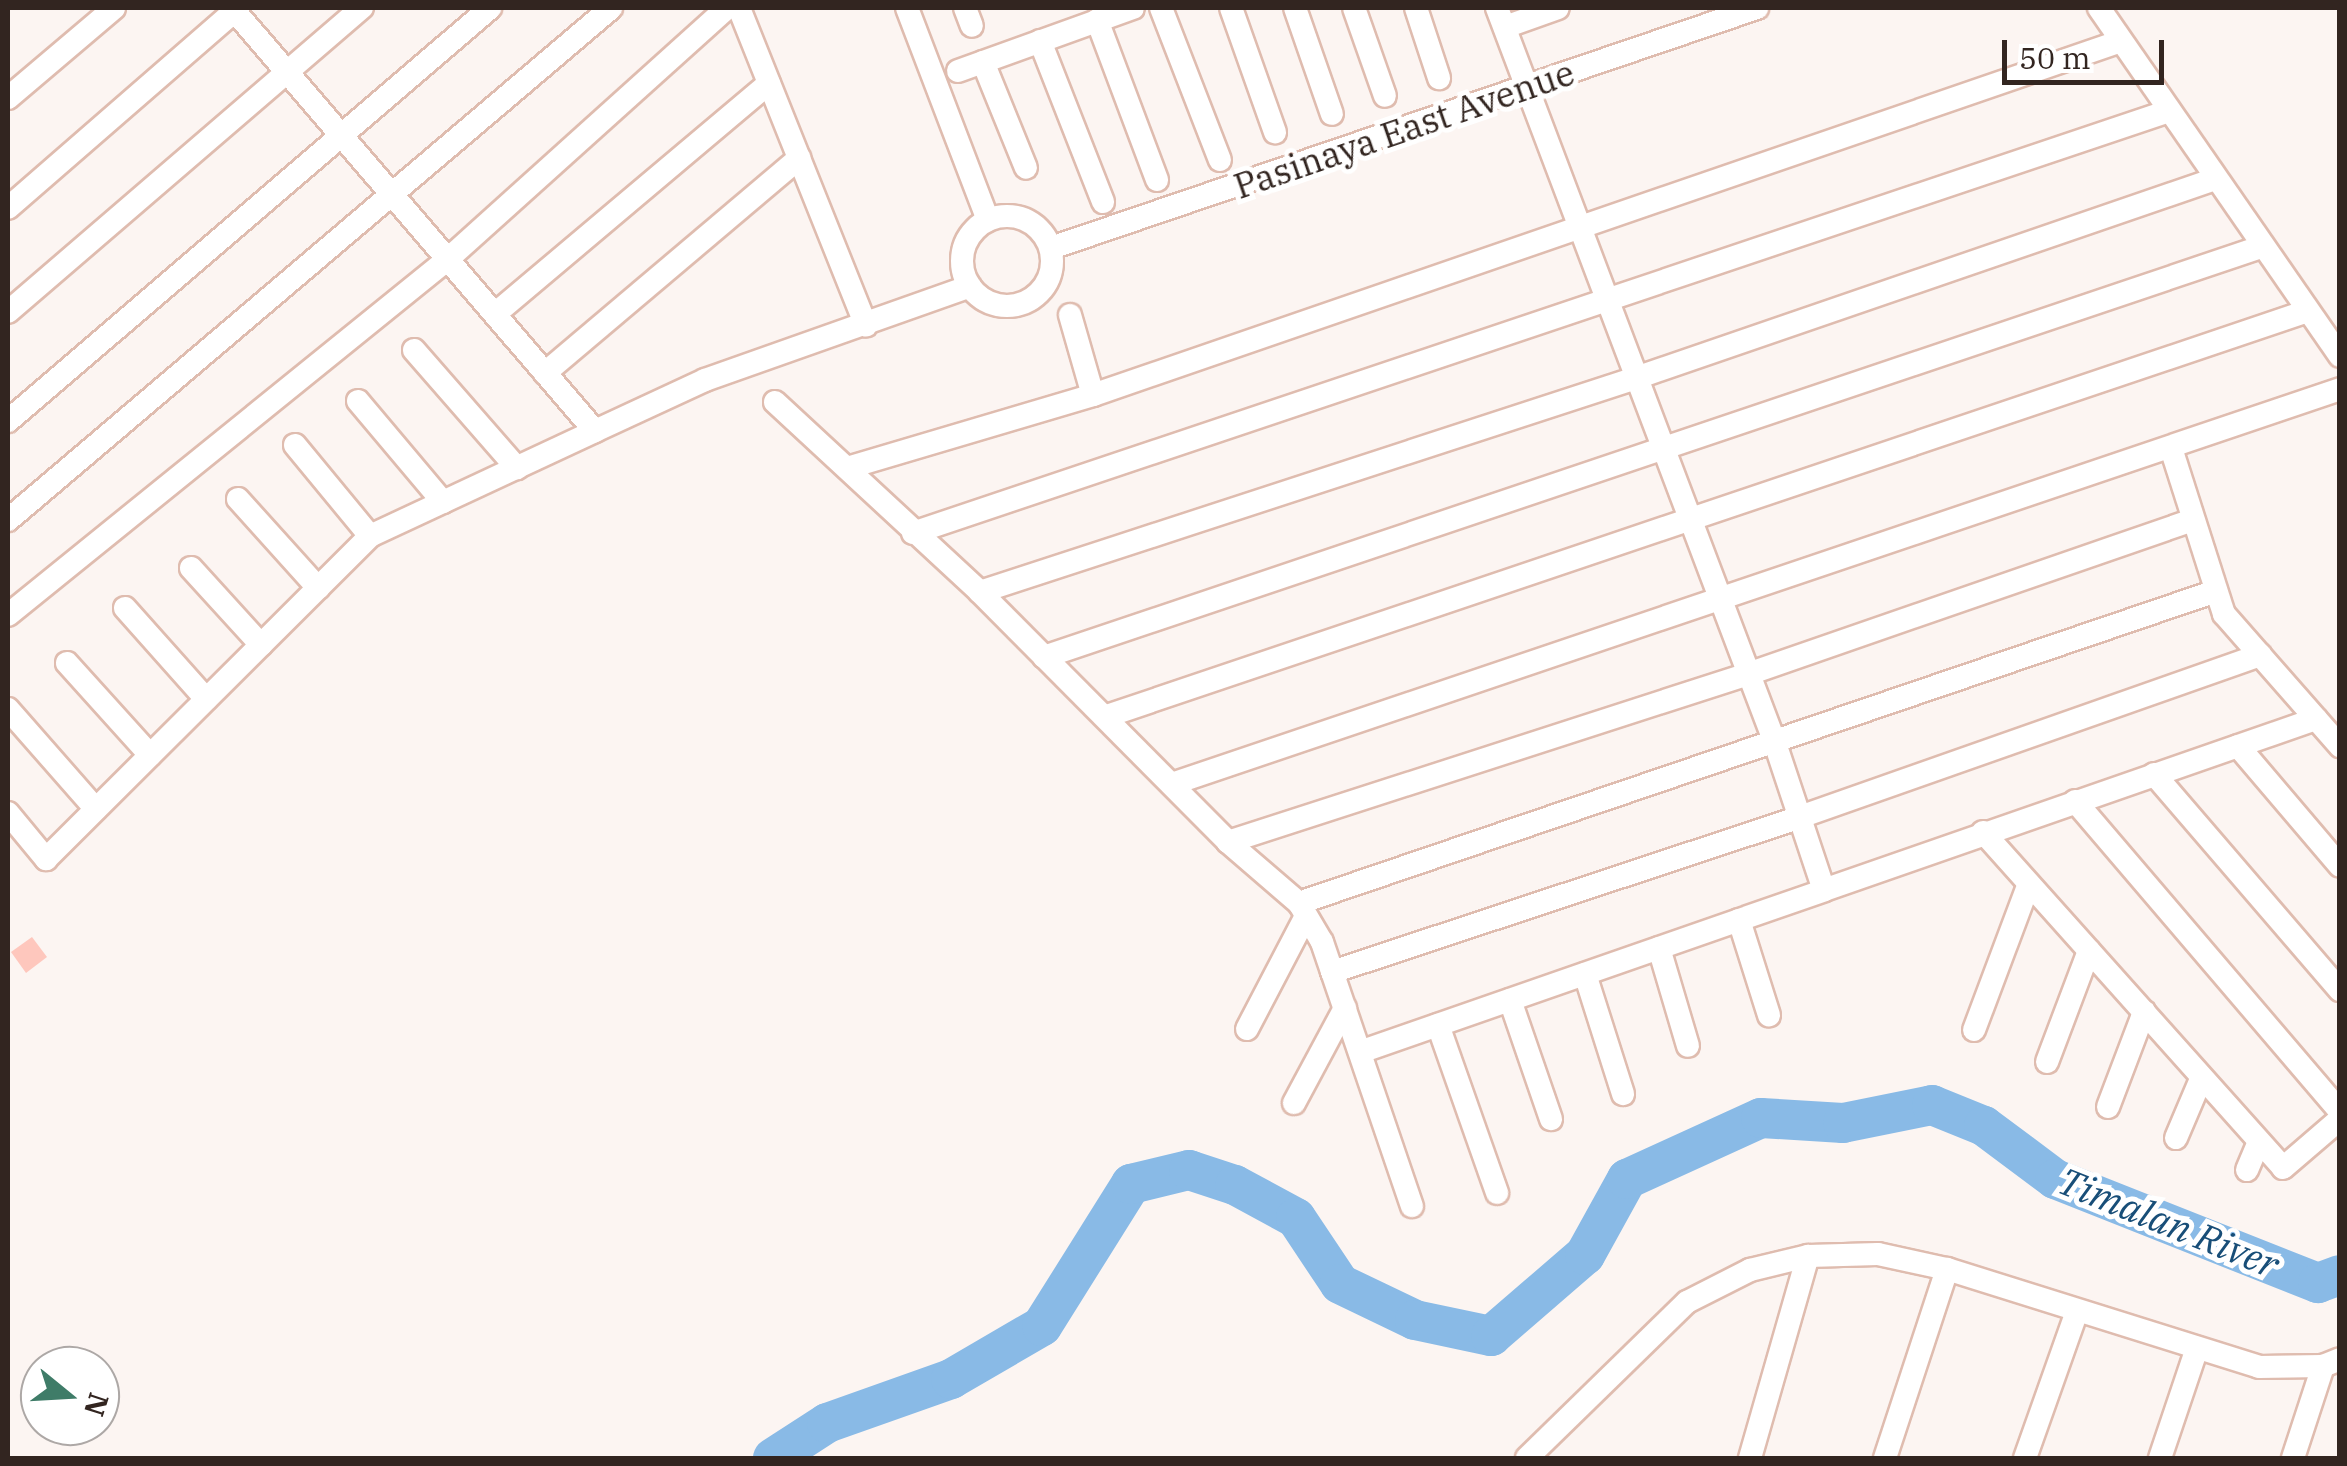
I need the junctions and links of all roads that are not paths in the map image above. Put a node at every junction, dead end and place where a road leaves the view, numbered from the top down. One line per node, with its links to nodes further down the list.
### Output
1 (114, 8): 29 (street)
2 (234, 8): 24 (street); 41 (street)
3 (362, 8): 24 (street)
4 (490, 8): 33 (street)
5 (611, 8): 39 (street)
6 (727, 8): 46 (street)
7 (739, 8): 26 (street)
8 (908, 8): 42 (street)
9 (1133, 8): 19 (street)
10 (1161, 8): 35 (street)
11 (1232, 8): 32 (street)
12 (1295, 8): 31 (street)
13 (1354, 8): 28 (street)
14 (1416, 8): 25 (street)
15 (1558, 8): 18 (street)
16 (1757, 8): 27 (street, Pasinaya East Avenue)
17 (2098, 8): 21 (street)
18 (1501, 17): 27 (street)
19 (1097, 20): 20 (street); 38 (street)
20 (1040, 41): 22 (street); 40 (street)
21 (2121, 41): 30 (street); 43 (street)
22 (983, 62): 23 (street); 36 (street)
23 (958, 71)
24 (287, 72): 33 (street); 49 (street)
25 (1439, 78)
26 (769, 83): 34 (street); 51 (street)
27 (1525, 88): 43 (street); 45 (street, Pasinaya East Avenue)
28 (1385, 96)
29 (8, 98)
30 (2169, 111): 37 (street); 48 (street)
31 (1332, 114)
32 (1276, 132)
33 (342, 136): 39 (street); 62 (street)
34 (799, 158): 53 (street); 56 (street)
35 (1220, 160)
36 (1026, 168)
37 (2215, 179): 44 (street); 57 (street)
38 (1157, 180)
39 (392, 194): 46 (street); 71 (street)
40 (1103, 202)
41 (8, 208)
42 (988, 220): 45 (street); 47 (street)
43 (1578, 225): 48 (street); 59 (street)
44 (2261, 247): 50 (street); 66 (street)
45 (1050, 248): 47 (street)
46 (448, 259): 51 (street); 82 (street)
47 (970, 286): 53 (street)
48 (1607, 302): 57 (street); 74 (street)
49 (8, 312)
50 (2305, 312): 55 (street); 73 (street)
51 (494, 314): 56 (street)
52 (1070, 315): 59 (street)
53 (866, 326): 63 (street)
54 (414, 350): 67 (street)
55 (2340, 356)
56 (545, 373): 63 (street)
57 (1636, 378): 66 (street); 79 (street)
58 (2340, 389): 65 (street)
59 (1093, 395): 68 (street)
60 (358, 401): 70 (street)
61 (775, 402): 68 (street)
62 (8, 421)
63 (595, 431): 67 (street)
64 (295, 445): 75 (street)
65 (2171, 448): 72 (street); 80 (street)
66 (1663, 450): 73 (street); 85 (street)
67 (517, 468): 70 (street)
68 (847, 468): 74 (street)
69 (238, 499): 77 (street)
70 (443, 502): 75 (street)
71 (8, 520)
72 (2194, 520): 78 (street); 87 (street)
73 (1690, 521): 80 (street); 90 (street)
74 (912, 533): 79 (street)
75 (370, 536): 77 (street)
76 (191, 568): 83 (street)
77 (318, 588): 83 (street)
78 (2216, 591): 84 (street); 92 (street)
79 (980, 592): 85 (street)
80 (1718, 596): 87 (street); 97 (street)
81 (125, 608): 88 (street)
82 (8, 615)
83 (261, 644): 88 (street)
84 (2260, 655): 91 (street); 101 (street)
85 (1044, 658): 90 (street)
86 (67, 663): 95 (street)
87 (1748, 674): 92 (street); 103 (street)
88 (206, 700): 95 (street)
89 (8, 708): 99 (street)
90 (1107, 716): 97 (street)
91 (2316, 719): 93 (street); 94 (street)
92 (1775, 743): 101 (street); 107 (street)
93 (2238, 746): 96 (street); 104 (street)
94 (2340, 746)
95 (150, 756): 99 (street)
96 (2154, 774): 98 (street); 113 (street)
97 (1172, 784): 103 (street)
98 (2075, 801): 102 (street); 128 (street)
99 (96, 809): 100 (street)
100 (8, 813)
101 (1800, 817): 106 (street); 111 (street)
102 (1983, 832): 105 (street); 106 (street)
103 (1228, 842): 107 (street)
104 (2340, 866)
105 (2029, 884): 110 (street); 120 (street)
106 (1824, 890): 108 (street)
107 (1302, 909): 111 (street); 119 (street)
108 (1739, 920): 109 (street); 117 (street)
109 (1659, 948): 112 (street); 121 (street)
110 (2089, 950): 116 (street); 123 (street)
111 (1332, 972): 115 (street)
112 (1585, 974): 114 (street); 125 (street)
113 (2340, 990)
114 (1510, 1000): 118 (street); 130 (street)
115 (1344, 1008): 122 (street); 126 (street)
116 (2144, 1012): 124 (street); 127 (street)
117 (1769, 1016)
118 (1438, 1025): 122 (street); 134 (street)
119 (1247, 1029)
120 (1974, 1030)
121 (1688, 1046)
122 (1360, 1052): 135 (street)
123 (2047, 1062)
124 (2202, 1079): 131 (street); 132 (street)
125 (1623, 1094)
126 (1294, 1103)
127 (2108, 1107)
128 (2340, 1111)
129 (2340, 1119): 132 (street)
130 (1550, 1120)
131 (2176, 1138)
132 (2260, 1142): 133 (street)
133 (2246, 1170)
134 (1497, 1194)
135 (1412, 1206)
136 (1808, 1256): 137 (street); 141 (street); 142 (street)
137 (1947, 1269): 138 (street); 143 (street)
138 (2077, 1311): 139 (street); 144 (street)
139 (2197, 1348): 140 (street); 145 (street)
140 (2331, 1362): 146 (street)
141 (1527, 1458)
142 (1750, 1458)
143 (1884, 1458)
144 (2025, 1458)
145 (2160, 1458)
146 (2293, 1458)

